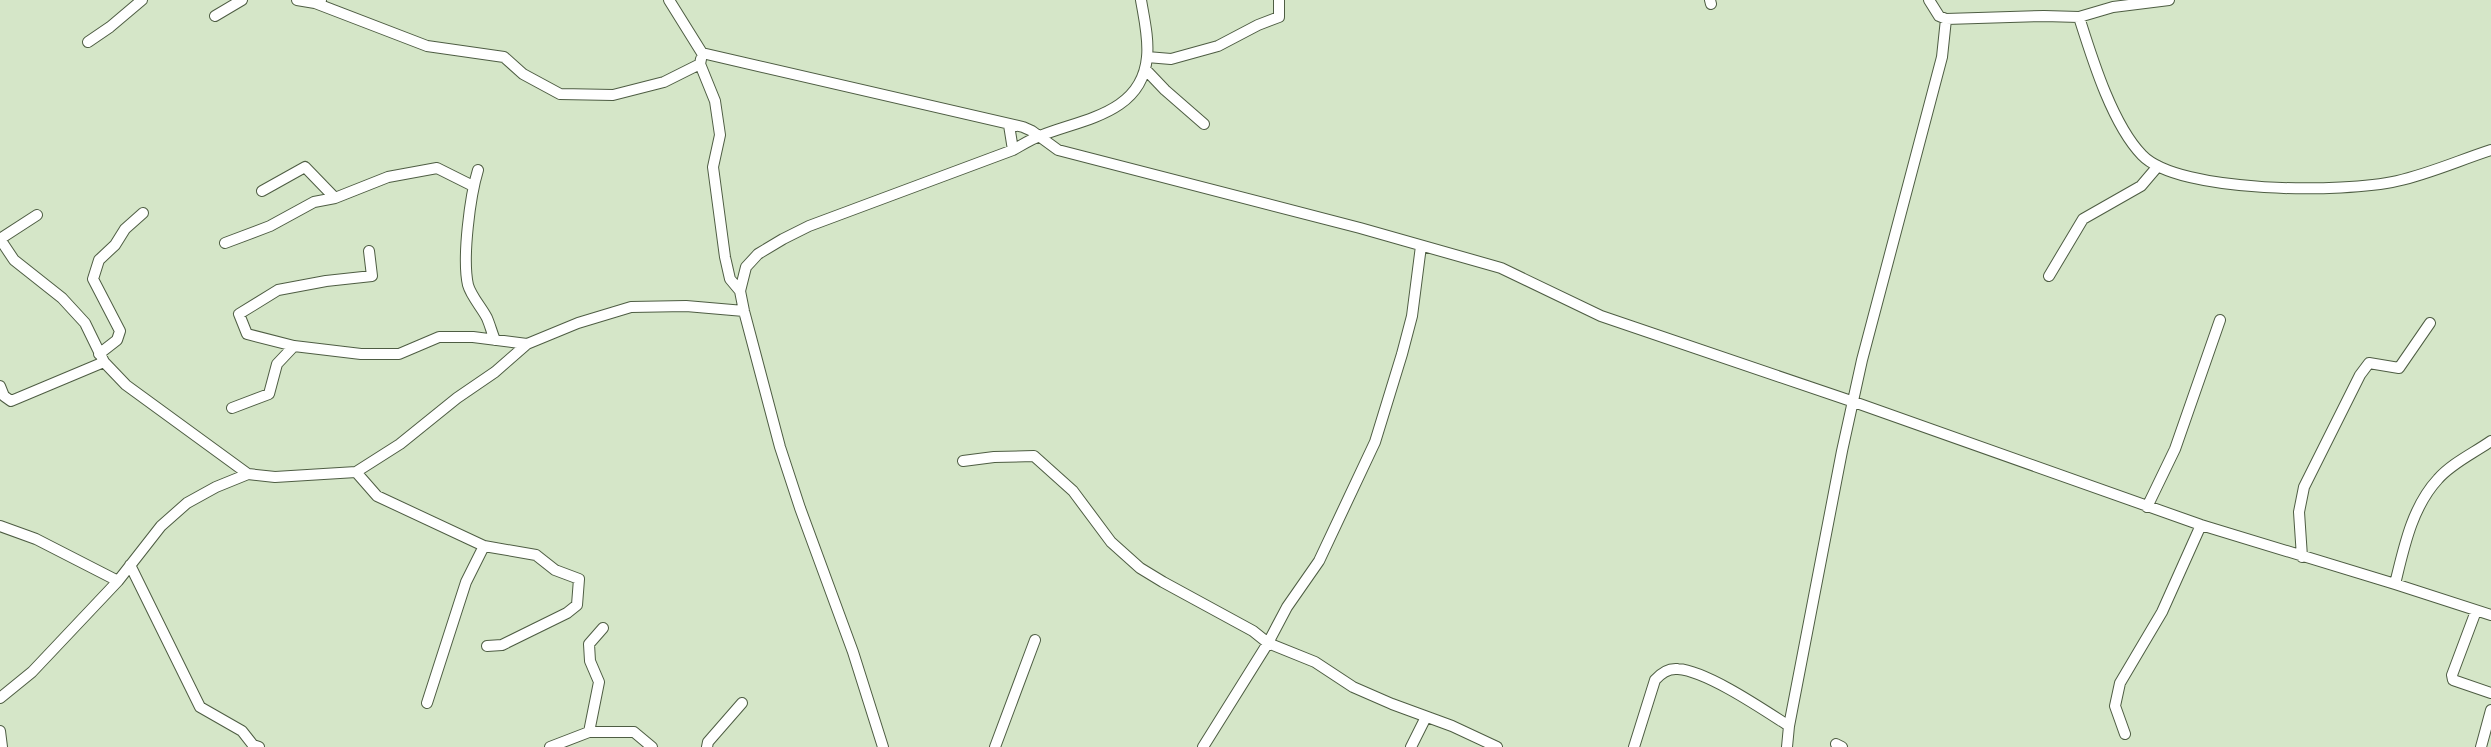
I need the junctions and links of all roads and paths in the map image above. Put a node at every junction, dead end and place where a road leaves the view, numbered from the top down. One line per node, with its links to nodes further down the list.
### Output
1 (142, 0): 13 (street)
2 (242, 0): 10 (street)
3 (297, 0): 9 (street)
4 (669, 0): 15 (street)
5 (1142, 0): 14 (street)
6 (1279, 0): 14 (street)
7 (1929, 0): 12 (street)
8 (2168, 0): 11 (street)
9 (318, 1): 15 (street)
10 (215, 16)
11 (2079, 18): 12 (street); 22 (street)
12 (1946, 19): 43 (street)
13 (88, 42)
14 (1148, 57): 16 (street)
15 (701, 58): 18 (street); 34 (street)
16 (1145, 69): 17 (street); 19 (street)
17 (1204, 124)
18 (1009, 125): 19 (street); 20 (street)
19 (1039, 136): 20 (street); 31 (street)
20 (1014, 150): 34 (street)
21 (2491, 150): 22 (street)
22 (2158, 166): 33 (street)
23 (478, 170): 24 (street)
24 (473, 186): 26 (street); 38 (street)
25 (262, 191): 26 (street)
26 (334, 198): 30 (street)
27 (143, 213): 41 (street)
28 (37, 215): 29 (street)
29 (0, 239): 41 (street)
30 (225, 243)
31 (1422, 246): 43 (street); 61 (street)
32 (369, 251): 40 (street)
33 (2049, 276)
34 (740, 291): 35 (street)
35 (744, 311): 39 (street); 78 (street)
36 (2220, 320): 49 (street)
37 (2430, 324): 53 (street)
38 (495, 340): 39 (street); 40 (street)
39 (527, 344): 47 (street)
40 (294, 346): 44 (street)
41 (102, 358): 42 (street); 48 (street)
42 (0, 386)
43 (1854, 402): 49 (street); 69 (street)
44 (232, 408)
45 (2491, 441): 56 (street)
46 (963, 461): 61 (street)
47 (356, 472): 48 (street); 52 (street)
48 (248, 474): 54 (street)
49 (2147, 507): 50 (street)
50 (2201, 525): 53 (street); 72 (street)
51 (0, 526): 55 (street)
52 (484, 546): 62 (street); 65 (street)
53 (2302, 557): 56 (street)
54 (130, 565): 55 (street); 73 (street)
55 (118, 581): 64 (street)
56 (2395, 584): 57 (street)
57 (2476, 611): 58 (street); 63 (street)
58 (2491, 615)
59 (603, 628): 71 (street)
60 (1035, 640): 79 (street)
61 (1268, 643): 68 (street); 80 (street)
62 (487, 646)
63 (2491, 693)
64 (0, 698)
65 (427, 702)
66 (742, 703): 77 (street)
67 (2491, 710): 85 (street)
68 (1426, 717): 81 (street); 82 (street)
69 (1789, 726): 83 (street); 84 (street)
70 (0, 731): 74 (street)
71 (589, 732): 75 (street); 76 (street)
72 (2125, 734)
73 (255, 746)
74 (2, 747)
75 (550, 747)
76 (652, 747)
77 (707, 747)
78 (883, 747)
79 (995, 747)
80 (1203, 747)
81 (1411, 747)
82 (1496, 747)
83 (1634, 747)
84 (1787, 747)
85 (2481, 747)

